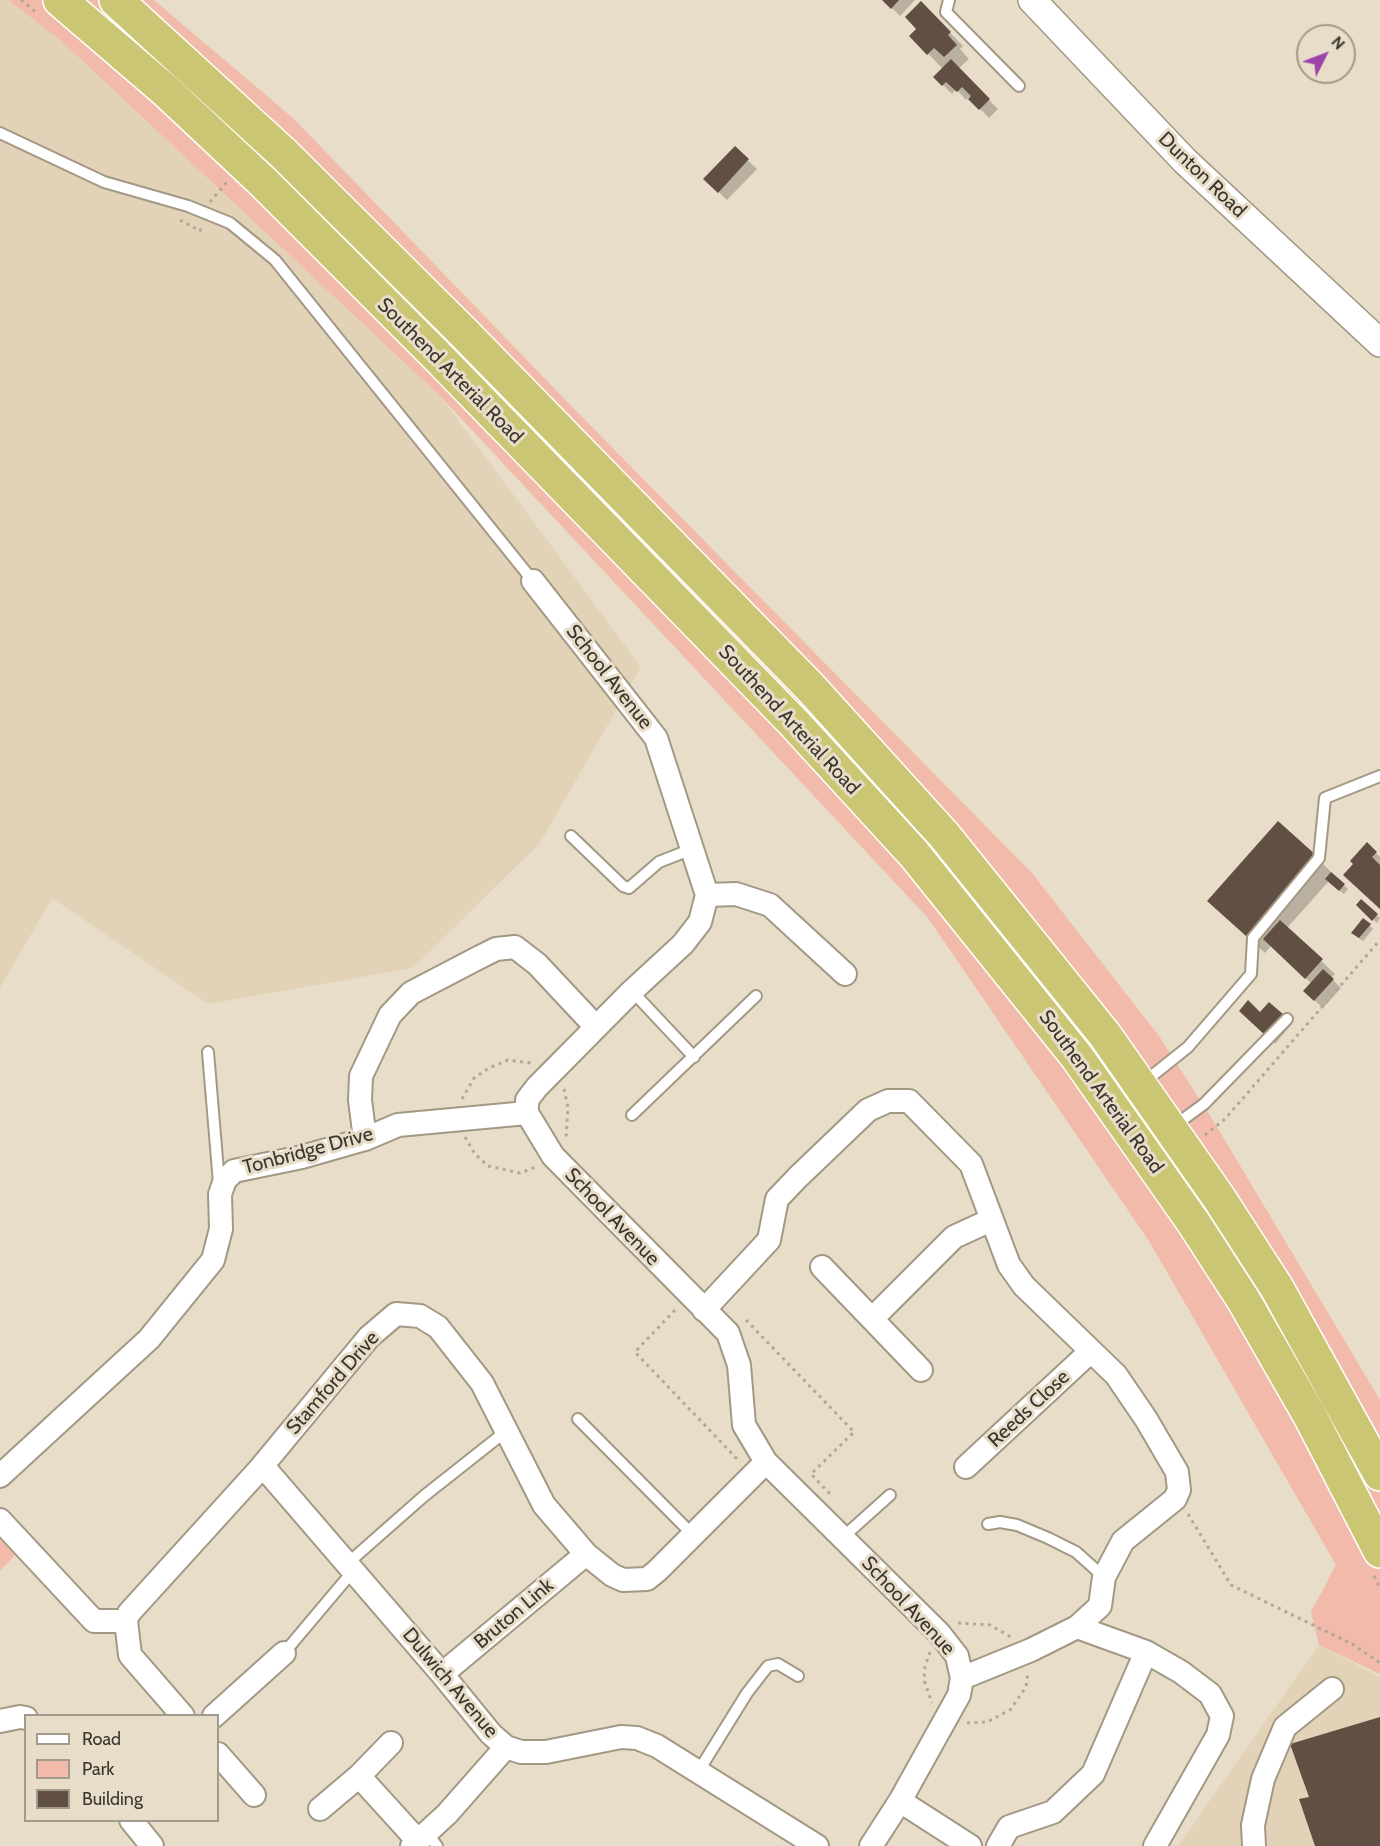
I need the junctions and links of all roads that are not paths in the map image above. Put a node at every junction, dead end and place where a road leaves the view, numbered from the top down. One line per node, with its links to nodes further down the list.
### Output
1 (116, 0): 20 (highway, Southend Arterial Road)
2 (949, 0): 5 (lane)
3 (1032, 0): 7 (street, Dunton Road)
4 (50, 8): 45 (highway, Southend Arterial Road)
5 (1019, 86)
6 (0, 133): 8 (lane)
7 (1380, 343)
8 (533, 581): 11 (street, School Avenue)
9 (1380, 776): 20 (lane)
10 (571, 836): 11 (lane)
11 (692, 849): 12 (street, School Avenue)
12 (707, 895): 13 (street); 14 (street)
13 (844, 974)
14 (632, 991): 17 (street); 19 (lane)
15 (756, 996): 19 (lane)
16 (1287, 1019): 23 (lane)
17 (596, 1027): 21 (street); 24 (street)
18 (208, 1052): 25 (lane)
19 (694, 1057): 22 (lane)
20 (1140, 1085): 23 (highway, Southend Arterial Road)
21 (528, 1113): 24 (street, Tonbridge Drive); 28 (street, School Avenue)
22 (632, 1115)
23 (1184, 1134): 37 (highway, Southend Arterial Road)
24 (365, 1139): 25 (street, Tonbridge Drive)
25 (220, 1194): 38 (street)
26 (991, 1220): 28 (street); 29 (street); 30 (street)
27 (822, 1267): 29 (street)
28 (712, 1302): 35 (street, School Avenue)
29 (872, 1319): 31 (street)
30 (1091, 1351): 34 (street, Reeds Close); 47 (street)
31 (921, 1370)
32 (578, 1419): 42 (lane)
33 (505, 1432): 36 (street, Stamford Drive); 44 (street, Stamford Drive); 46 (lane)
34 (966, 1467)
35 (760, 1469): 42 (street, Stamford Drive); 43 (street, School Avenue)
36 (258, 1471): 46 (street, Dulwich Avenue); 48 (street, Stamford Drive)
37 (1380, 1474)
38 (0, 1476)
39 (890, 1495): 43 (lane)
40 (0, 1520): 48 (street)
41 (988, 1524): 47 (lane)
42 (694, 1536): 44 (street, Stamford Drive)
43 (842, 1538): 54 (street, School Avenue)
44 (586, 1554): 52 (street, Bruton Link)
45 (1375, 1559)
46 (350, 1567): 51 (lane); 52 (street, Dulwich Avenue)
47 (1104, 1577): 49 (street)
48 (126, 1621): 56 (street)
49 (1077, 1627): 50 (street); 54 (street)
50 (1146, 1652): 75 (street); 76 (street)
51 (284, 1653): 57 (street)
52 (442, 1674): 61 (street, Dulwich Avenue)
53 (798, 1676): 63 (lane)
54 (962, 1678): 66 (street, School Avenue)
55 (1332, 1689): 70 (street)
56 (181, 1714)
57 (216, 1714)
58 (24, 1718): 59 (street)
59 (0, 1721)
60 (391, 1743): 64 (street)
61 (506, 1747): 63 (street, Dulwich Avenue); 69 (street)
62 (219, 1755): 65 (street)
63 (698, 1772): 72 (street, Dulwich Avenue)
64 (359, 1776): 67 (street); 69 (street)
65 (254, 1795)
66 (900, 1801): 73 (street, School Avenue); 74 (street)
67 (320, 1809)
68 (132, 1822): 71 (street)
69 (423, 1842)
70 (1250, 1845)
71 (152, 1846)
72 (817, 1846)
73 (871, 1846)
74 (970, 1846)
75 (999, 1846)
76 (1155, 1846)

